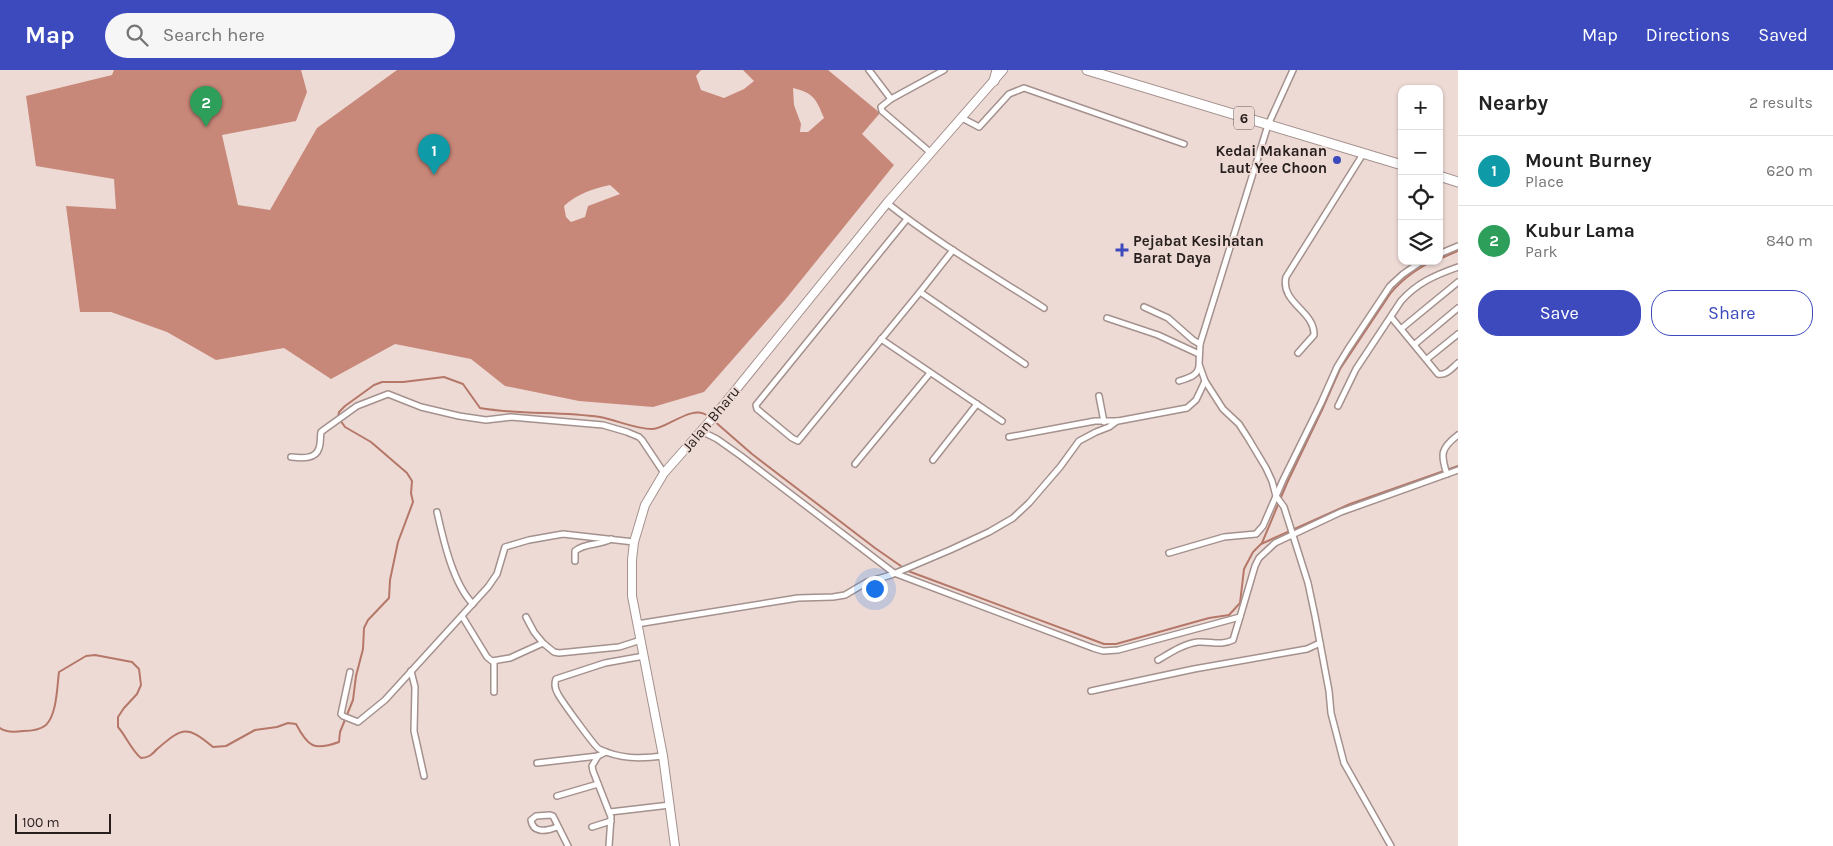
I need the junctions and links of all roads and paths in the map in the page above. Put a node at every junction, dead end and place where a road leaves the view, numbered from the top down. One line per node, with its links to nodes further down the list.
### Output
1 (870, 70): 8 (street)
2 (944, 70): 8 (street)
3 (996, 70): 7 (main road)
4 (1003, 70): 7 (main road, Jalan Bharu)
5 (1087, 70): 10 (main road, 6)
6 (1293, 70): 10 (street)
7 (994, 81): 9 (main road, Jalan Bharu)
8 (891, 99): 12 (street)
9 (962, 118): 11 (street); 12 (main road, Jalan Bharu)
10 (1268, 125): 13 (main road, 6); 34 (street)
11 (1184, 144)
12 (932, 153): 17 (main road, Jalan Bharu)
13 (1363, 154): 14 (main road, 6); 36 (street)
14 (1398, 164)
15 (1443, 177): 16 (main road)
16 (1458, 182)
17 (887, 203): 18 (street); 52 (main road, Jalan Bharu)
18 (907, 219): 20 (street); 33 (street)
19 (1458, 246): 21 (street)
20 (953, 250): 25 (street); 27 (street)
21 (1443, 252)
22 (1416, 265): 61 (street)
23 (1458, 267): 29 (street)
24 (1458, 282): 31 (street)
25 (920, 292): 33 (street); 40 (street)
26 (1144, 307): 34 (street)
27 (1044, 308)
28 (1458, 308): 35 (street)
29 (1391, 317): 31 (street); 47 (street)
30 (1107, 318): 37 (street)
31 (1402, 328): 35 (street)
32 (1458, 334): 38 (street)
33 (881, 340): 42 (street)
34 (1200, 344): 37 (street)
35 (1415, 344): 38 (street)
36 (1298, 353)
37 (1199, 354): 41 (street)
38 (1427, 359): 39 (street)
39 (1458, 363)
40 (1024, 364)
41 (1199, 364): 43 (street); 44 (street)
42 (930, 373): 46 (street); 57 (street)
43 (1179, 381)
44 (1205, 381): 50 (street); 61 (street)
45 (1099, 396): 49 (street)
46 (977, 404): 48 (street); 56 (street)
47 (1338, 406)
48 (1002, 421)
49 (1103, 421): 50 (street); 51 (street); 54 (street)
50 (1118, 421): 51 (street)
51 (1105, 428): 68 (street)
52 (701, 431): 60 (main road, Jalan Bharu); 68 (street)
53 (1458, 435): 59 (street)
54 (1009, 437)
55 (291, 457): 60 (street)
56 (933, 460)
57 (855, 464)
58 (1458, 470): 59 (street)
59 (1447, 472): 63 (street)
60 (664, 473): 65 (main road, Jalan Bharu)
61 (1278, 498): 63 (street); 66 (street)
62 (437, 512): 69 (street)
63 (1291, 532): 72 (street); 76 (street)
64 (611, 538): 65 (street); 67 (street); 69 (street)
65 (634, 542): 73 (main road, Jalan Bharu)
66 (1169, 553)
67 (575, 561)
68 (894, 572): 72 (street); 73 (street)
69 (473, 604): 70 (street)
70 (462, 616): 79 (street); 80 (street)
71 (526, 616): 75 (street)
72 (1240, 617): 78 (street)
73 (637, 624): 74 (main road, Jalan Bharu)
74 (640, 640): 75 (street); 77 (main road, Jalan Bharu)
75 (543, 643): 79 (street)
76 (1320, 643): 82 (street); 99 (street)
77 (644, 656): 84 (street); 86 (main road, Jalan Bharu)
78 (1158, 660)
79 (494, 661): 83 (street)
80 (411, 671): 81 (street); 88 (street)
81 (350, 672)
82 (1091, 691)
83 (494, 692)
84 (606, 752): 85 (street); 86 (street)
85 (598, 756): 87 (street); 89 (street)
86 (663, 756): 91 (main road, Jalan Bharu)
87 (537, 764)
88 (424, 776)
89 (598, 784): 90 (street); 92 (street)
90 (557, 796)
91 (670, 805): 92 (street); 98 (main road, Jalan Bharu)
92 (610, 812): 93 (street)
93 (611, 821): 95 (street); 97 (street)
94 (557, 827): 94 (street); 96 (street)
95 (592, 827)
96 (568, 846)
97 (609, 846)
98 (675, 846)
99 (1391, 846)

